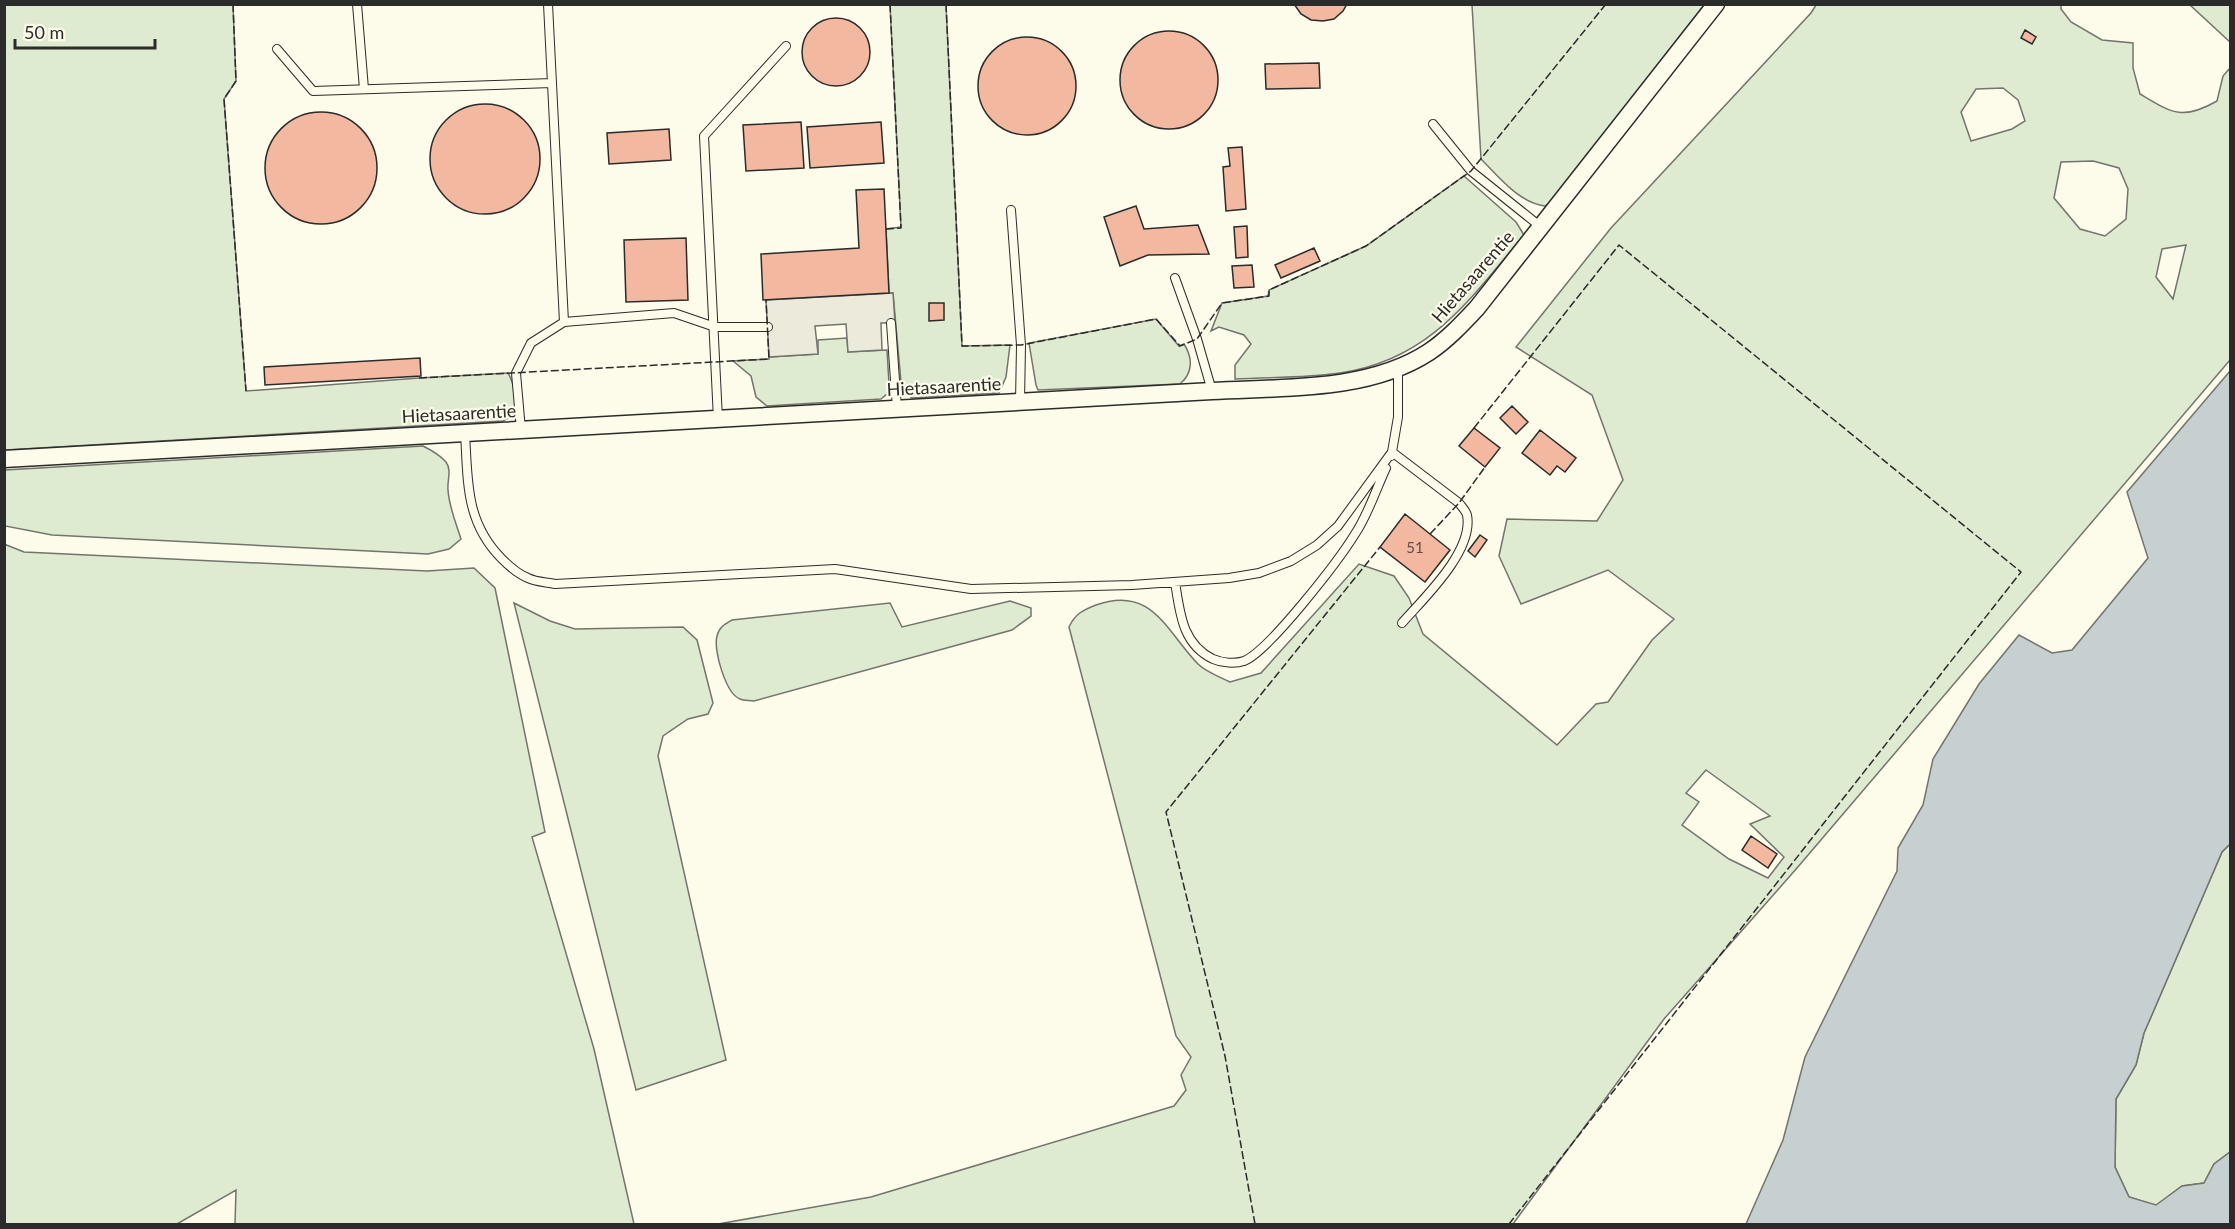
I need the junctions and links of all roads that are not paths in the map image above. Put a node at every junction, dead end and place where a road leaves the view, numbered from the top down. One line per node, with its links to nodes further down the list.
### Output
1 (357, 4): 7 (lane)
2 (548, 4): 6 (lane)
3 (1716, 4): 10 (street, Hietasaarentie)
4 (786, 46): 14 (lane)
5 (277, 49): 7 (lane)
6 (552, 83): 7 (lane); 12 (lane)
7 (364, 89)
8 (1433, 124): 10 (lane)
9 (1011, 210): 18 (lane)
10 (1541, 227): 16 (street, Hietasaarentie)
11 (1175, 278): 17 (lane)
12 (564, 322): 14 (lane); 21 (lane)
13 (891, 323): 19 (lane)
14 (715, 327): 15 (lane); 20 (lane)
15 (768, 327)
16 (1398, 368): 17 (street, Hietasaarentie); 23 (lane)
17 (1212, 391): 18 (street, Hietasaarentie)
18 (1020, 402): 19 (street, Hietasaarentie)
19 (897, 410): 20 (street, Hietasaarentie)
20 (718, 419): 21 (street, Hietasaarentie)
21 (521, 430): 22 (street, Hietasaarentie)
22 (465, 433): 24 (street, Hietasaarentie); 25 (lane)
23 (1392, 452): 25 (lane); 25 (lane); 26 (lane)
24 (4, 459)
25 (1175, 582)
26 (1402, 623)

